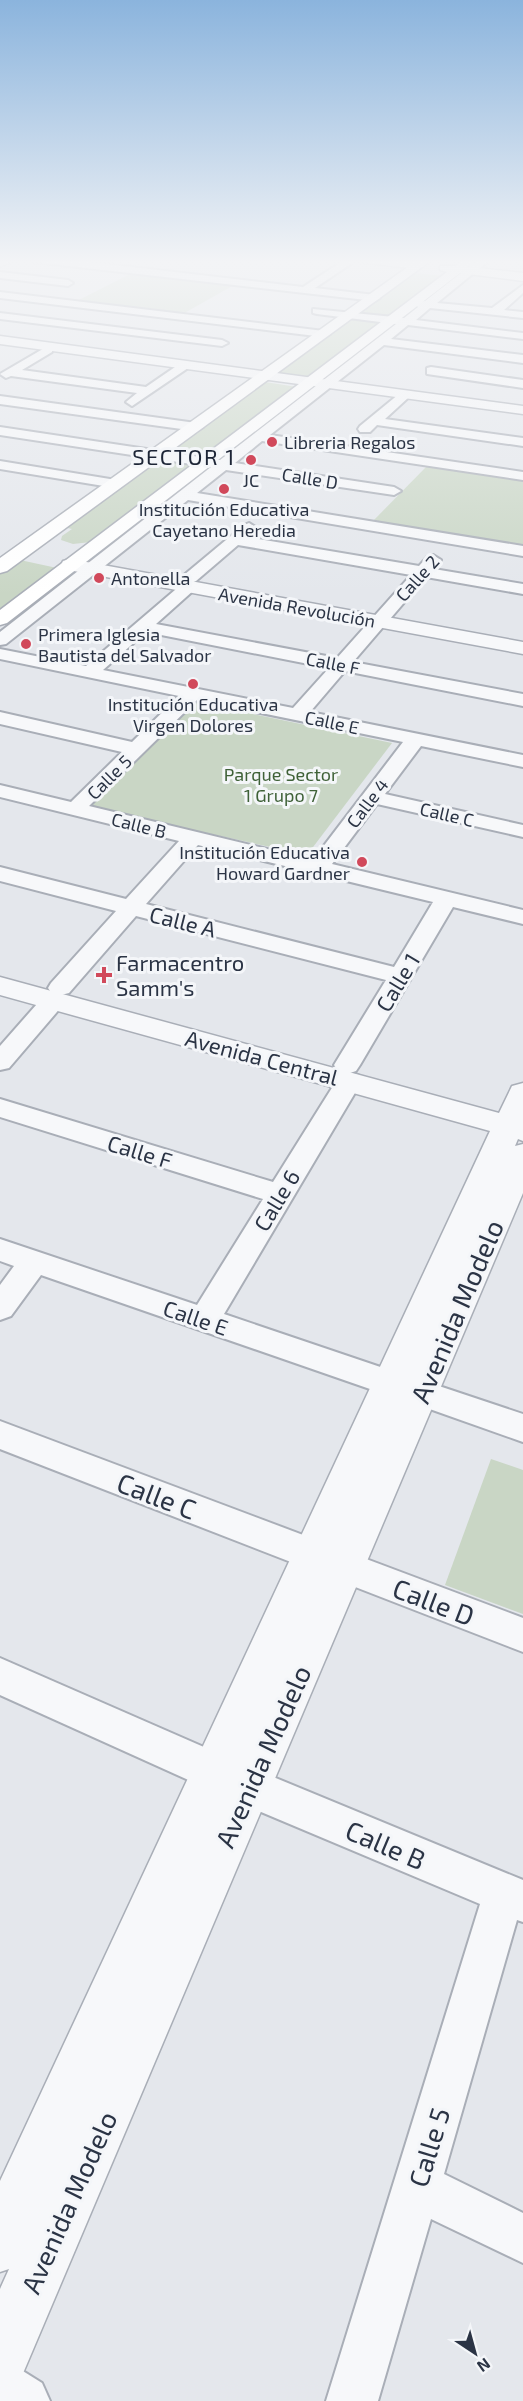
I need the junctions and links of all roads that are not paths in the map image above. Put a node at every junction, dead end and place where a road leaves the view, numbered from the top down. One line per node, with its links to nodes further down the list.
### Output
1 (179, 371): 11 (street)
2 (217, 371): 8 (street)
3 (273, 371): 8 (main road)
4 (335, 371): 9 (main road)
5 (337, 371): 9 (street)
6 (431, 371): 10 (street); 12 (street)
7 (4, 375): 11 (street)
8 (265, 377): 9 (street); 18 (main road)
9 (318, 384): 12 (street); 20 (street); 25 (main road)
10 (523, 384)
11 (148, 391): 16 (street)
12 (403, 396): 15 (street); 17 (street)
13 (0, 400): 14 (street)
14 (40, 405): 16 (street); 19 (street)
15 (523, 412)
16 (112, 415): 18 (street)
17 (375, 421): 21 (street); 22 (street)
18 (196, 427): 23 (main road)
19 (0, 430): 23 (street)
20 (260, 437): 22 (street); 28 (street)
21 (523, 442)
22 (339, 449): 26 (street)
23 (157, 454): 25 (street, Calle D); 33 (main road)
24 (518, 461): 30 (street)
25 (207, 462): 28 (street, Calle D); 43 (main road)
26 (425, 462): 30 (street); 34 (street)
27 (0, 465): 29 (street)
28 (225, 465): 34 (street, Calle D); 35 (street)
29 (27, 470): 32 (street); 33 (street)
30 (506, 474): 31 (street)
31 (523, 476)
32 (9, 482)
33 (116, 484): 42 (main road)
34 (402, 484): 37 (street)
35 (185, 495): 36 (street); 43 (street)
36 (271, 509): 37 (street); 39 (street)
37 (361, 524): 38 (street)
38 (453, 539): 41 (street); 45 (street, Calle 2)
39 (235, 540): 45 (street); 46 (street)
40 (0, 545): 42 (main road, Avenida Revolución)
41 (523, 551)
42 (14, 552): 43 (main road, Avenida Revolución); 44 (main road)
43 (85, 564): 46 (street, Avenida Revolución); 49 (main road); 51 (street)
44 (0, 567)
45 (422, 572): 47 (street); 48 (street, Calle 2)
46 (189, 583): 48 (street, Avenida Revolución); 50 (street)
47 (523, 589)
48 (382, 618): 52 (street, Avenida Revolución); 53 (street, Avenida Revolución); 55 (street, Calle 2)
49 (0, 620)
50 (142, 626): 55 (street, Calle F); 56 (street)
51 (0, 640)
52 (523, 640)
53 (523, 648)
54 (0, 654): 56 (street, Calle E)
55 (341, 665): 58 (street, Calle F); 59 (street, Calle 2)
56 (90, 672): 57 (street, Calle E)
57 (193, 693): 59 (street, Calle E); 62 (street, Calle 5)
58 (523, 700)
59 (297, 715): 61 (street, Calle E)
60 (0, 718): 62 (street)
61 (416, 739): 63 (street, Calle E); 65 (street, Calle 4)
62 (137, 748): 66 (street, Calle 5)
63 (523, 761)
64 (0, 791): 66 (street, Calle B)
65 (372, 797): 67 (street, Calle C); 69 (street, Calle 4)
66 (75, 809): 68 (street, Calle B)
67 (523, 831)
68 (193, 838): 69 (street, Calle B); 72 (street)
69 (318, 868): 71 (street, Calle B)
70 (0, 874): 72 (street, Calle A)
71 (447, 898): 73 (street, Calle B); 75 (street, Calle 1)
72 (131, 908): 75 (street, Calle A); 77 (street)
73 (523, 917)
74 (0, 971): 77 (street, Avenida Central)
75 (400, 976): 79 (street, Calle 1)
76 (0, 986): 77 (street, Avenida Central)
77 (56, 995): 78 (street); 79 (street, Avenida Central)
78 (0, 1062)
79 (348, 1073): 81 (street, Avenida Central); 82 (street, Calle 6)
80 (0, 1108): 82 (street, Calle F)
81 (519, 1122): 87 (street, Avenida Modelo)
82 (279, 1194): 86 (street, Calle 6)
83 (0, 1250): 84 (street, Calle E)
84 (34, 1262): 85 (street); 86 (street, Calle E)
85 (0, 1308)
86 (204, 1320): 87 (street, Calle E)
87 (407, 1388): 88 (street, Calle E); 90 (street, Avenida Modelo)
88 (523, 1428)
89 (0, 1435): 90 (street, Calle C)
90 (330, 1561): 91 (street, Calle D); 93 (street, Avenida Modelo)
91 (523, 1635)
92 (0, 1676): 93 (street, Calle B)
93 (232, 1779): 94 (street, Calle B); 97 (street, Avenida Modelo); 98 (street, Avenida Modelo)
94 (513, 1897): 95 (street, Calle 5)
95 (416, 2186): 96 (street); 101 (street, Calle 5)
96 (523, 2239)
97 (0, 2244)
98 (0, 2357)
99 (0, 2386): 100 (street)
100 (24, 2401)
101 (352, 2401)

